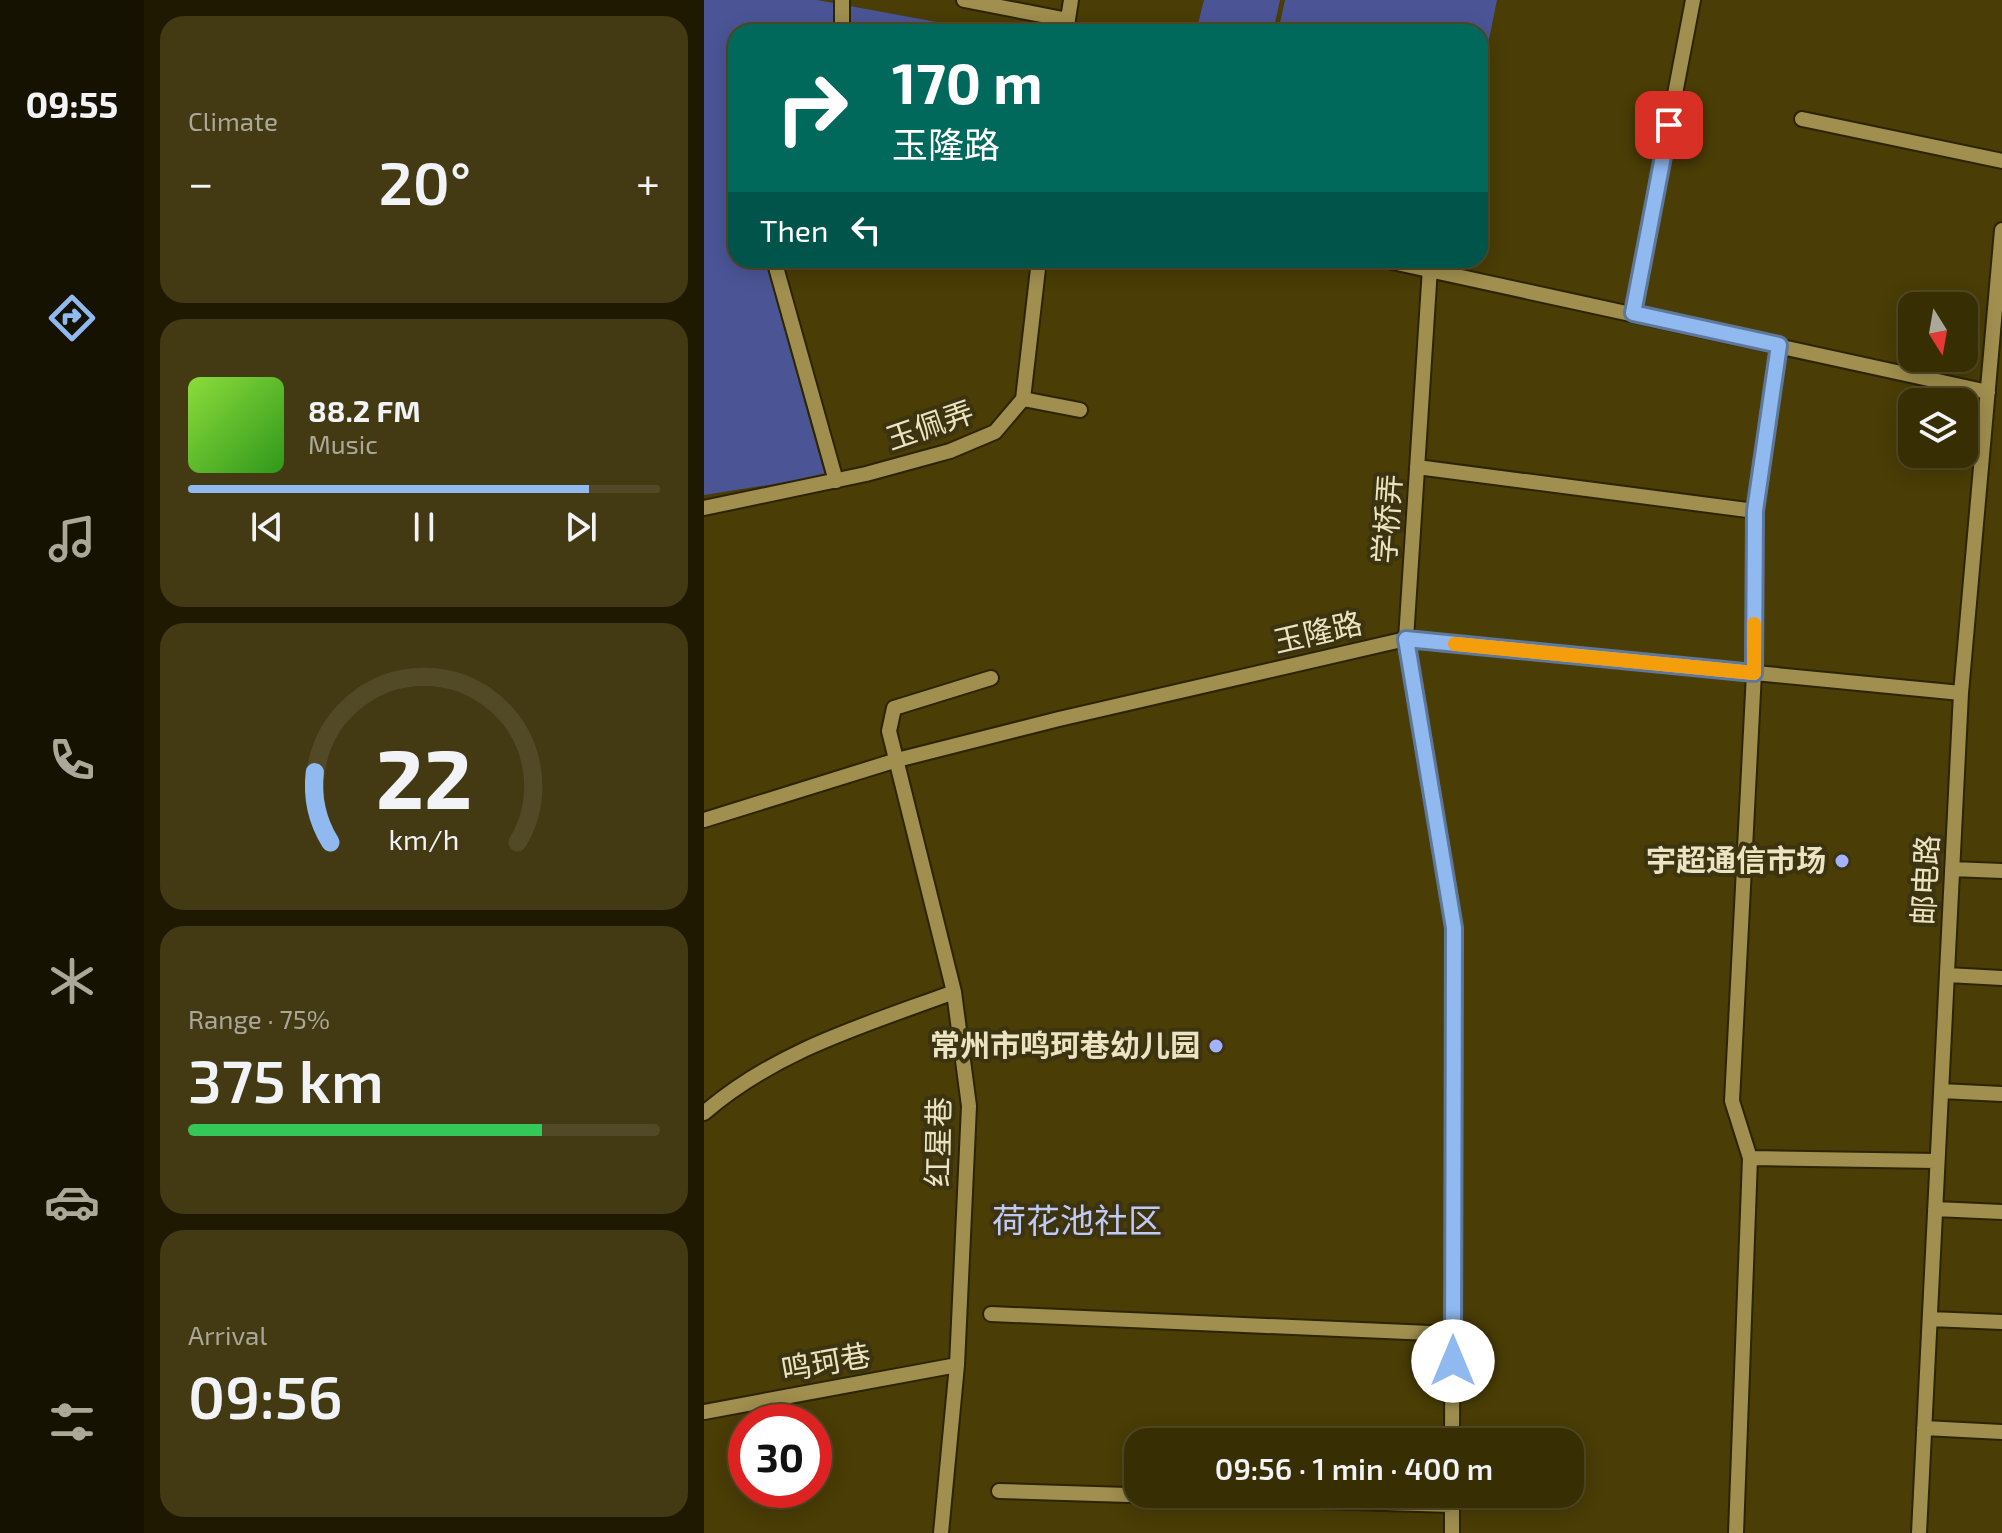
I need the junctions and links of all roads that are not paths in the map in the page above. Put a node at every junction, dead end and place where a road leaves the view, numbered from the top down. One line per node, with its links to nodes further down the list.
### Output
1 (842, 0): 5 (street)
2 (964, 0): 6 (street)
3 (1071, 0): 7 (street)
4 (1693, 0): 14 (street)
5 (842, 24)
6 (1059, 24)
7 (1067, 24)
8 (1802, 119): 9 (street)
9 (2002, 161)
10 (2002, 230): 16 (street, 邮电路)
11 (776, 268): 20 (street)
12 (1038, 268): 17 (street)
13 (1430, 268): 14 (street); 19 (street, 学桥弄)
14 (1633, 313): 15 (street)
15 (1779, 345): 16 (street); 22 (street)
16 (1988, 392): 26 (street, 邮电路)
17 (1023, 399): 18 (street); 20 (street, 玉佩弄)
18 (1080, 410)
19 (1417, 467): 22 (street); 23 (street, 学桥弄)
20 (836, 481): 21 (street, 玉佩弄)
21 (704, 508)
22 (1755, 511): 24 (street)
23 (1406, 639): 24 (street, 玉隆路); 27 (street, 玉隆路); 44 (street, 学桥弄)
24 (1754, 673): 26 (street, 玉隆路); 37 (street)
25 (991, 678): 27 (street, 红星巷)
26 (1961, 693): 29 (street, 邮电路)
27 (897, 760): 28 (street, 玉隆路); 33 (street, 红星巷)
28 (704, 820)
29 (1952, 869): 30 (street); 31 (street, 邮电路)
30 (2002, 871)
31 (1947, 975): 32 (street); 34 (street, 邮电路)
32 (2002, 978)
33 (954, 992): 36 (street); 45 (street, 红星巷)
34 (1941, 1091): 35 (street); 38 (street, 邮电路)
35 (2002, 1094)
36 (704, 1113)
37 (1750, 1158): 38 (street); 55 (street)
38 (1937, 1161): 39 (street, 邮电路)
39 (1935, 1209): 40 (street); 42 (street, 邮电路)
40 (2002, 1212)
41 (991, 1314): 44 (street)
42 (1930, 1319): 43 (street); 48 (street, 邮电路)
43 (2002, 1322)
44 (1453, 1334): 47 (street, 学桥弄)
45 (957, 1365): 46 (street, 鸣珂巷); 53 (street, 红星巷)
46 (704, 1412)
47 (1452, 1428)
48 (1924, 1428): 49 (street); 56 (street, 邮电路)
49 (2002, 1432)
50 (999, 1491): 51 (street)
51 (1124, 1493)
52 (1452, 1508): 54 (street)
53 (941, 1533)
54 (1452, 1533)
55 (1736, 1533)
56 (1919, 1533)

